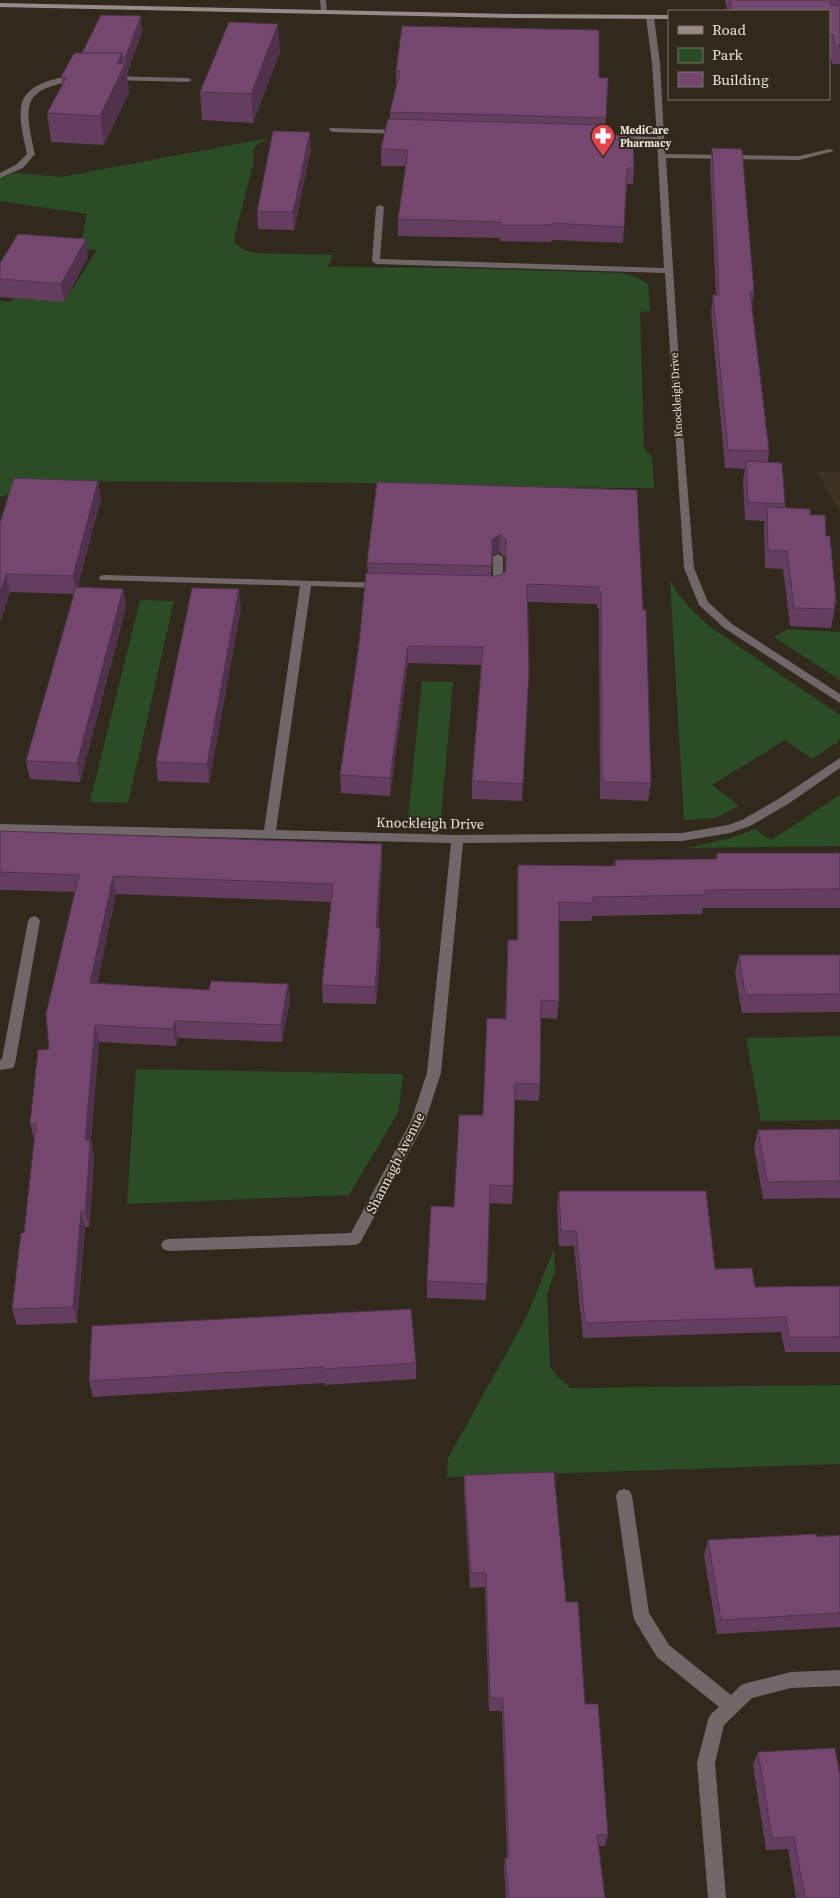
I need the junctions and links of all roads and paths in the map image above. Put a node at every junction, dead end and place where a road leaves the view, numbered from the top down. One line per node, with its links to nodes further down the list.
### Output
1 (323, 0): 3 (street)
2 (0, 5): 3 (main road)
3 (325, 11): 4 (main road)
4 (650, 16): 5 (main road); 12 (street, Knockleigh Drive)
5 (668, 17)
6 (84, 78): 15 (street)
7 (100, 78): 8 (street)
8 (188, 80)
9 (333, 130): 10 (street)
10 (410, 132)
11 (609, 138): 12 (street)
12 (660, 139): 14 (street, Knockleigh Drive)
13 (830, 151): 14 (street)
14 (661, 156): 17 (street, Knockleigh Drive)
15 (3, 174)
16 (380, 208): 17 (street)
17 (670, 271): 23 (street, Knockleigh Drive)
18 (498, 557): 22 (street)
19 (104, 578): 20 (street)
20 (306, 583): 21 (street); 26 (street)
21 (392, 586)
22 (478, 588)
23 (840, 699)
24 (840, 762): 27 (street, Knockleigh Drive)
25 (0, 828): 26 (street, Knockleigh Drive)
26 (269, 835): 27 (street, Knockleigh Drive)
27 (457, 839): 30 (street, Shannagh Avenue)
28 (34, 921): 29 (street)
29 (0, 1065)
30 (168, 1245)
31 (624, 1496): 33 (street)
32 (840, 1678): 33 (street)
33 (731, 1706): 34 (street)
34 (717, 1898)

